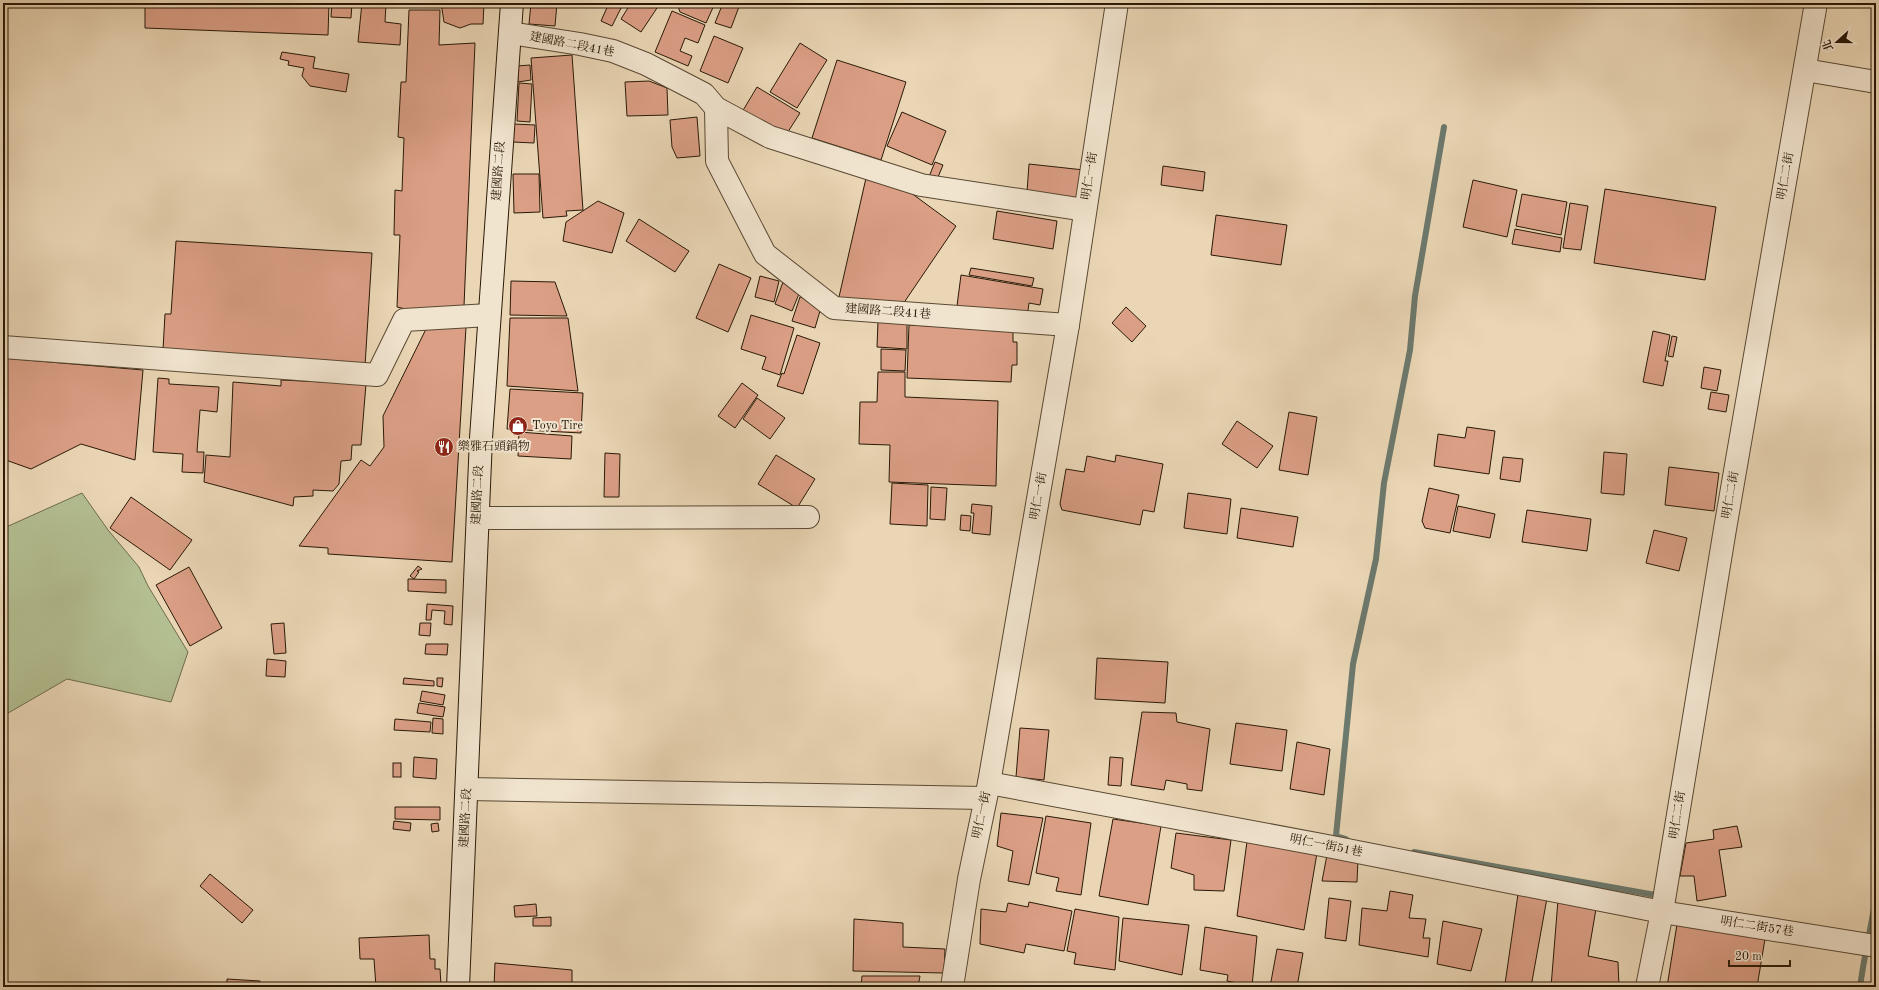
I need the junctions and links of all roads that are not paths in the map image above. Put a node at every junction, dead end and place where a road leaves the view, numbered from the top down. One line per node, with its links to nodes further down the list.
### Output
1 (512, 3): 4 (street, 建國路二段)
2 (1117, 3): 8 (street, 明仁一街)
3 (1816, 3): 5 (street, 明仁二街)
4 (510, 33): 7 (street, 建國路二段41巷); 9 (street, 建國路二段)
5 (1804, 70): 6 (street); 16 (street, 明仁二街)
6 (1876, 82)
7 (716, 108): 8 (street, 建國路二段41巷); 10 (street, 建國路二段41巷)
8 (1085, 210): 10 (street, 明仁一街)
9 (489, 315): 11 (street); 13 (street, 建國路二段)
10 (1068, 325): 15 (street, 明仁一街)
11 (3, 347)
12 (808, 517): 13 (street)
13 (478, 518): 14 (street, 建國路二段)
14 (467, 789): 15 (street, 明仁一街51巷); 18 (street, 建國路二段)
15 (987, 790): 16 (street, 明仁一街51巷); 19 (street, 明仁一街)
16 (1662, 912): 17 (street, 明仁二街57巷); 20 (street, 明仁二街)
17 (1876, 946)
18 (458, 987)
19 (952, 987)
20 (1647, 987)

